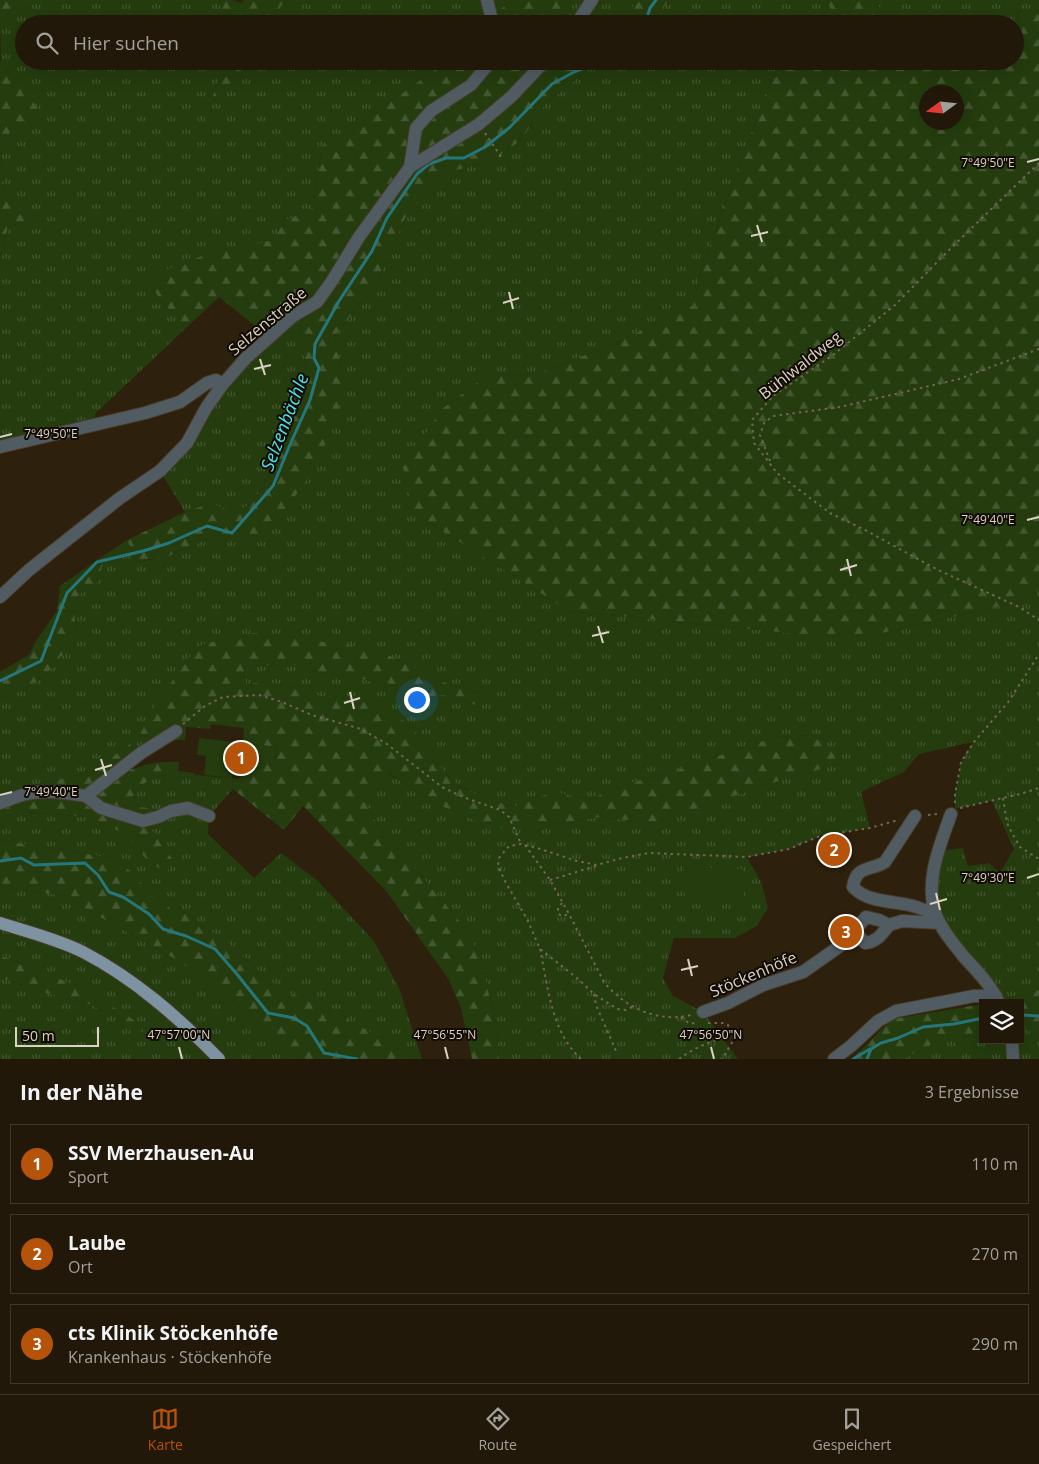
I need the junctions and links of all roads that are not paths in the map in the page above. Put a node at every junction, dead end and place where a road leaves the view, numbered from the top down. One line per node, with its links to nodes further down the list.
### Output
1 (487, 0): 3 (street)
2 (592, 0): 4 (street)
3 (491, 15)
4 (582, 15)
5 (484, 70): 7 (street)
6 (537, 70): 7 (street, Selzenstraße)
7 (410, 167): 8 (street, Selzenstraße)
8 (223, 384): 9 (street); 10 (street, Selzenstraße)
9 (0, 448)
10 (0, 597)
11 (176, 731): 12 (street)
12 (86, 796): 13 (street); 15 (street)
13 (0, 803)
14 (950, 812): 17 (street)
15 (209, 816)
16 (915, 816): 17 (street)
17 (938, 918): 19 (street, Stöckenhöfe); 21 (street)
18 (0, 922): 24 (main road)
19 (889, 925): 20 (street); 20 (street, Stöckenhöfe)
20 (858, 935): 22 (street, Stöckenhöfe)
21 (998, 999): 25 (street)
22 (703, 1012)
23 (1012, 1044): 26 (street)
24 (219, 1059)
25 (834, 1059)
26 (1013, 1059)

